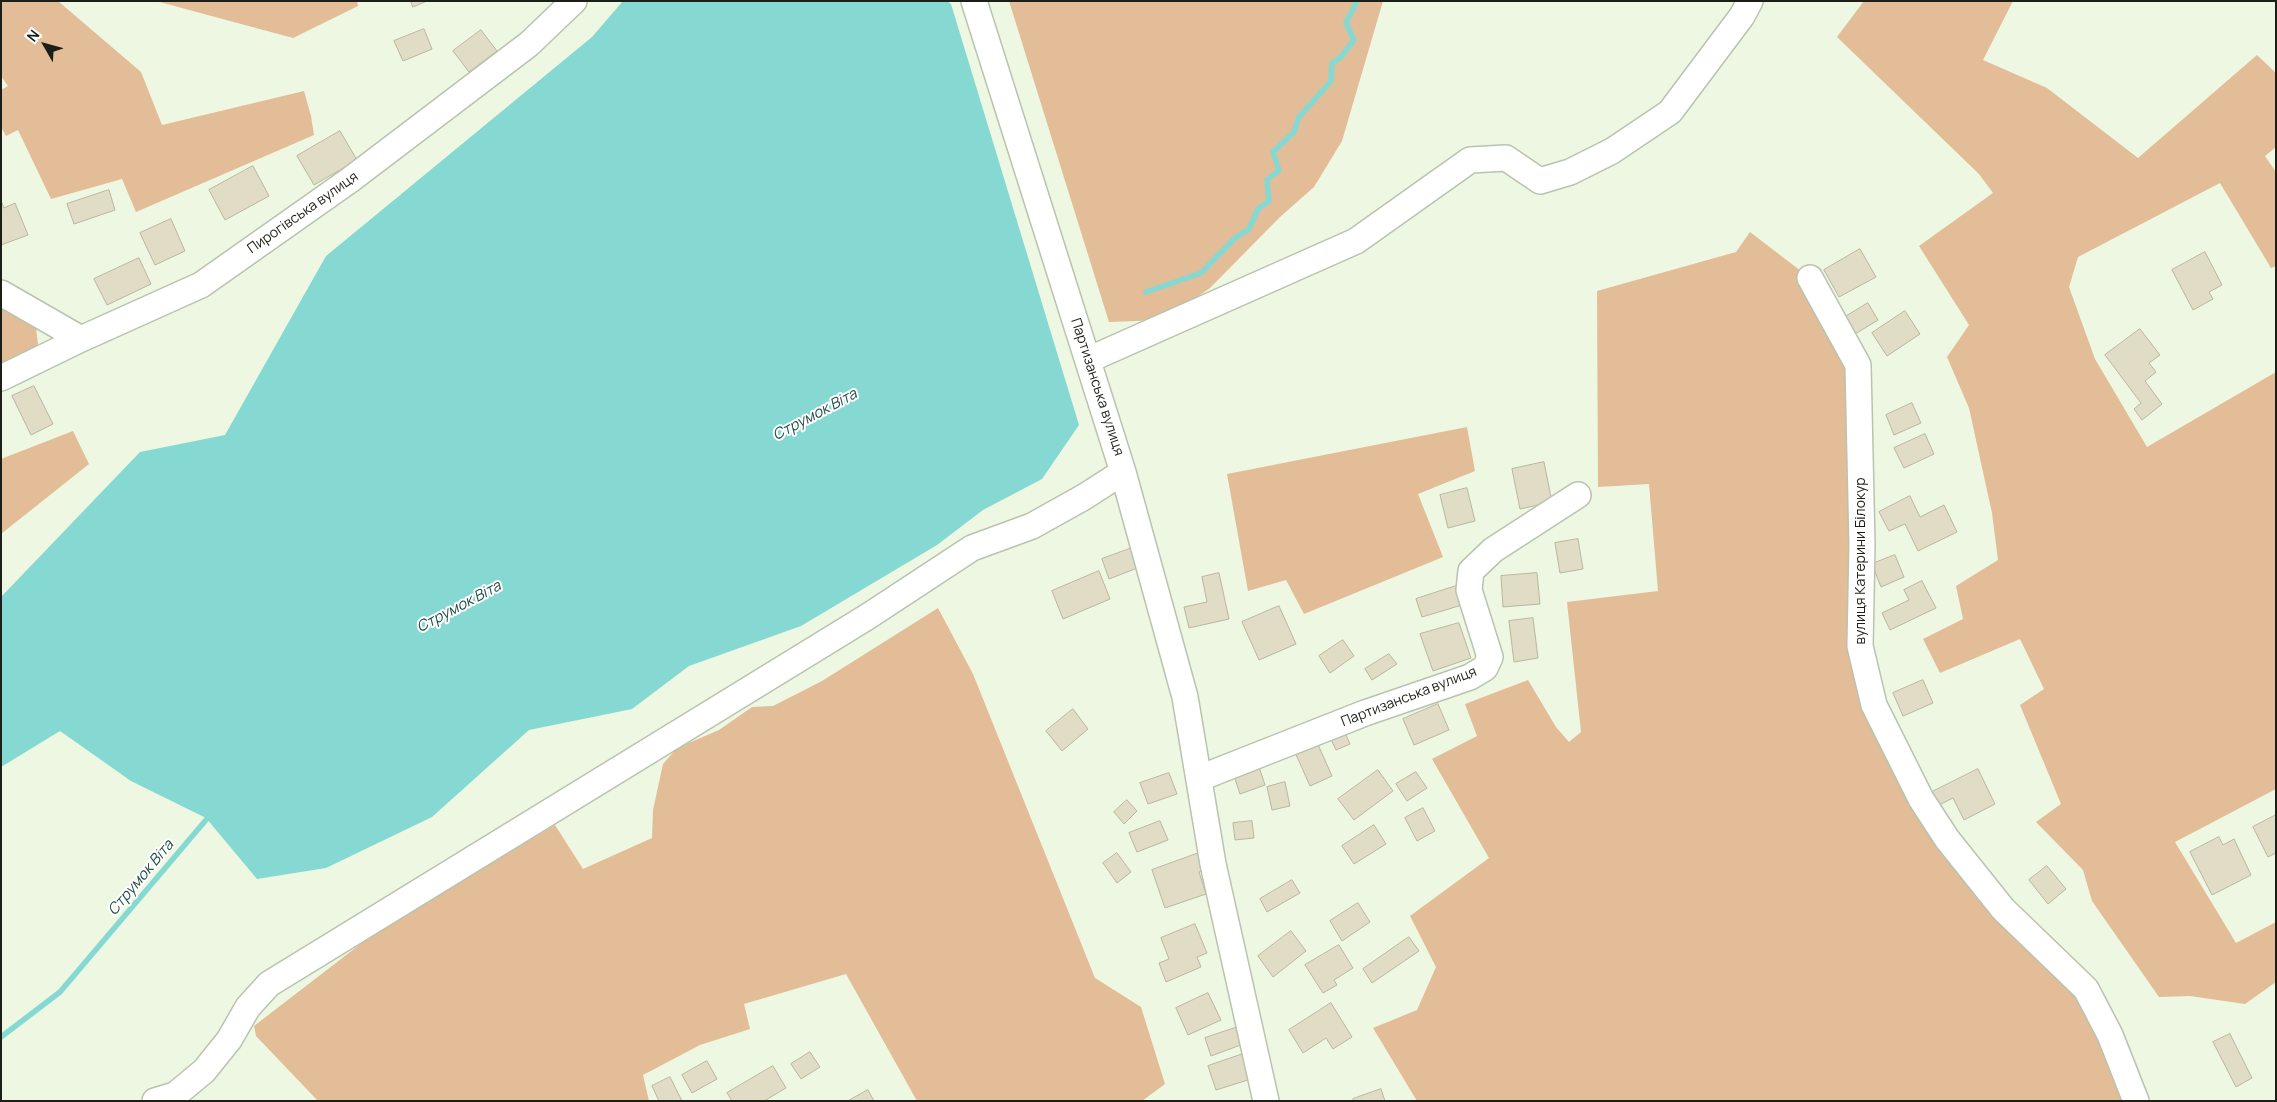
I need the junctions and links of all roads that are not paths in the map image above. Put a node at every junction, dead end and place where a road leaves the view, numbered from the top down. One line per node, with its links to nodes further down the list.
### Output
1 (574, 1): 6 (street, Пирогівська вулиця)
2 (974, 1): 7 (street, Партизанська вулиця)
3 (1746, 9): 7 (street)
4 (1810, 278): 14 (street, вулиця Катерини Білокур)
5 (1, 293): 6 (street)
6 (81, 339): 8 (street, Пирогівська вулиця)
7 (1088, 360): 9 (street, Партизанська вулиця)
8 (1, 378)
9 (1123, 472): 11 (street, Партизанська вулиця); 12 (street)
10 (1578, 495): 11 (street, Партизанська вулиця)
11 (1200, 778): 13 (street, Партизанська вулиця)
12 (155, 1101)
13 (1266, 1101)
14 (2136, 1101)

